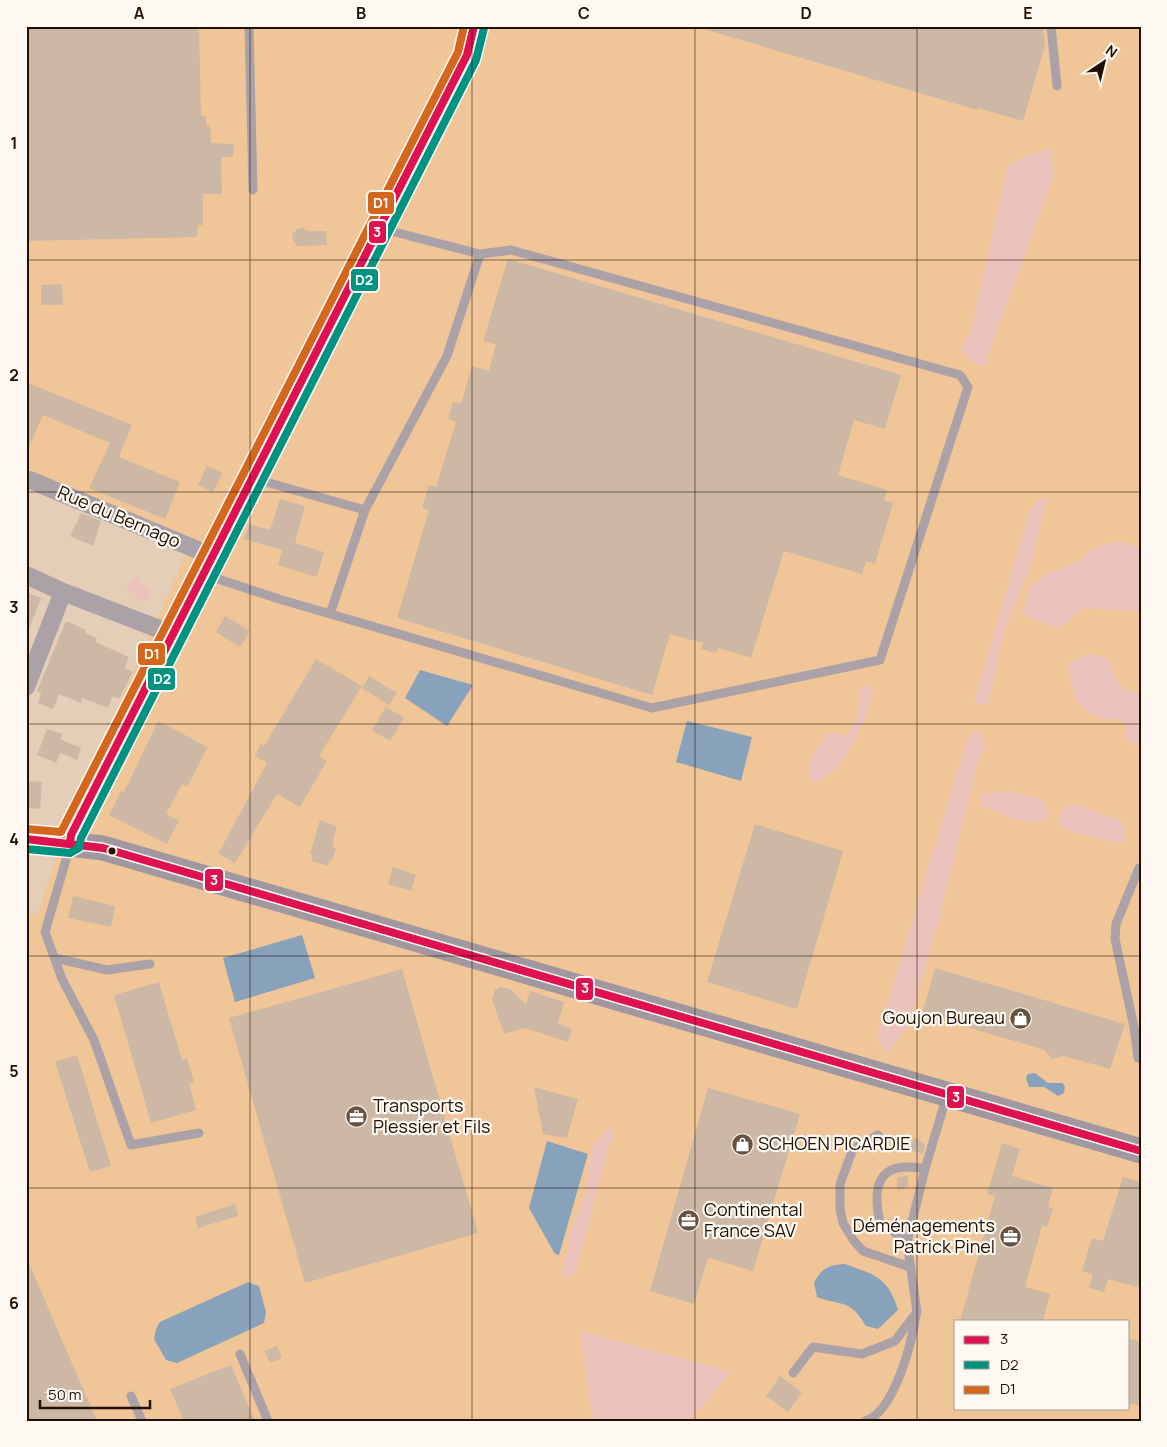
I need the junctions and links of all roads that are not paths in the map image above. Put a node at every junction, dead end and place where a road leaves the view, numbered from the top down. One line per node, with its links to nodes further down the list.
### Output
1 (248, 26): 5 (lane)
2 (474, 26): 6 (street)
3 (1051, 26): 4 (lane)
4 (1057, 86)
5 (253, 190)
6 (379, 228): 7 (lane); 8 (street)
7 (480, 254): 10 (lane); 15 (lane)
8 (252, 478): 10 (lane); 11 (street)
9 (26, 481): 11 (street, Rue du Bernago)
10 (365, 510): 15 (lane)
11 (212, 556): 12 (street)
12 (203, 574): 15 (lane); 16 (street)
13 (26, 575): 14 (street)
14 (62, 592): 16 (street); 17 (street)
15 (330, 614)
16 (172, 634): 19 (street)
17 (26, 687)
18 (26, 839): 19 (street)
19 (70, 843): 21 (lane); 24 (street)
20 (1139, 868): 23 (lane)
21 (54, 958): 22 (lane); 25 (lane)
22 (150, 964)
23 (1138, 1058)
24 (947, 1095): 27 (street); 28 (lane)
25 (199, 1133)
26 (878, 1135): 30 (lane)
27 (1141, 1151)
28 (926, 1169): 29 (lane); 29 (lane)
29 (907, 1242): 30 (lane)
30 (910, 1267): 31 (lane)
31 (917, 1312): 33 (lane); 37 (lane)
32 (240, 1354): 36 (lane)
33 (793, 1373)
34 (131, 1396): 35 (lane)
35 (142, 1421)
36 (268, 1421)
37 (865, 1421)

